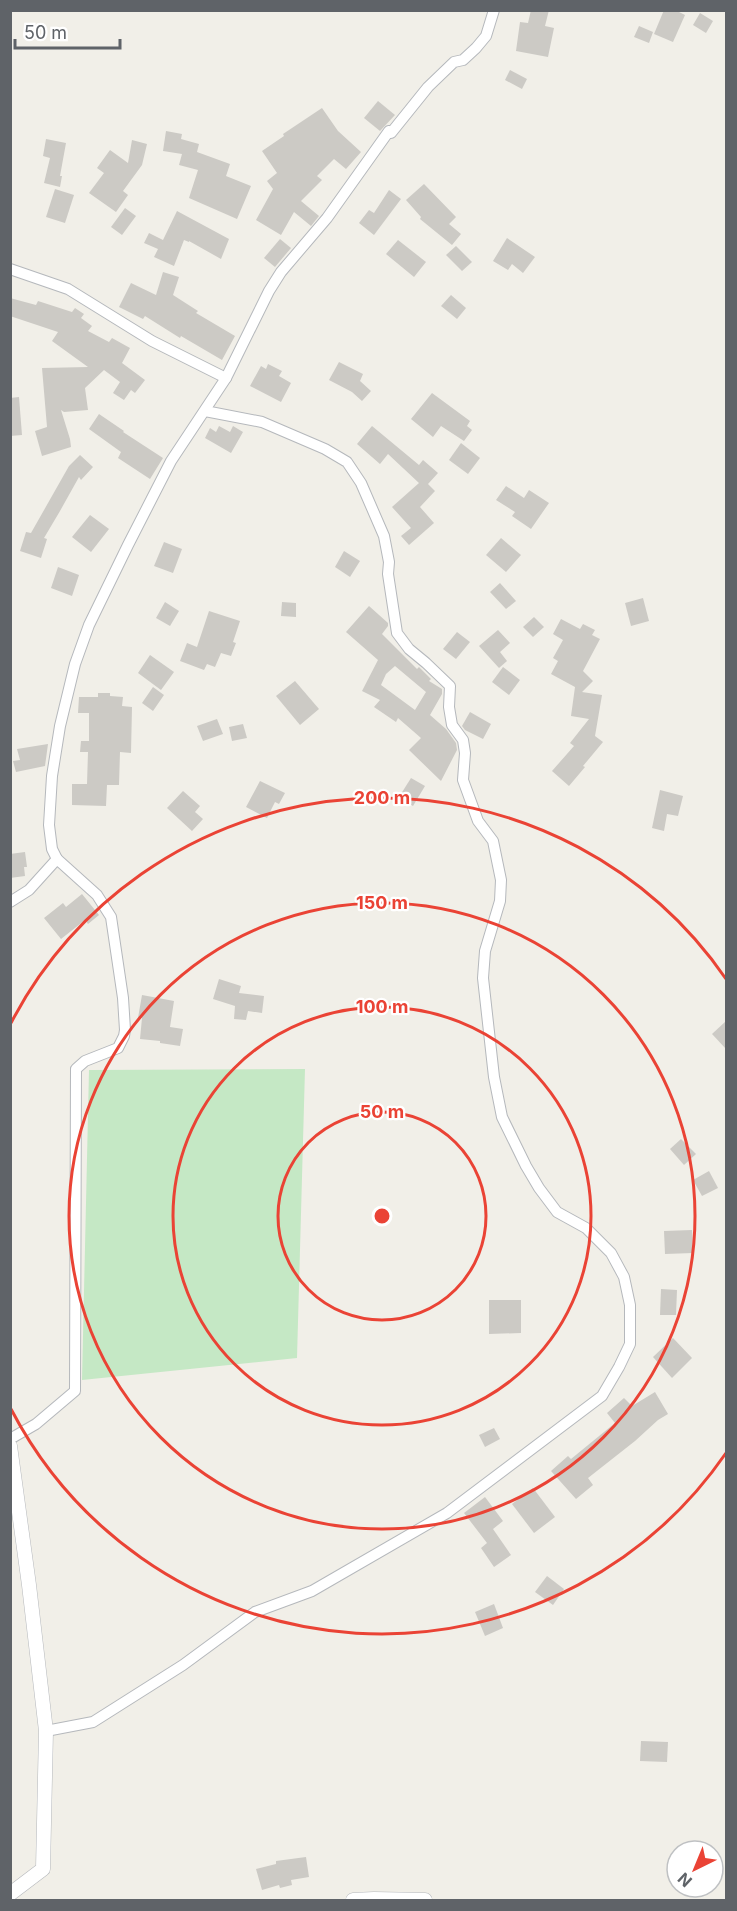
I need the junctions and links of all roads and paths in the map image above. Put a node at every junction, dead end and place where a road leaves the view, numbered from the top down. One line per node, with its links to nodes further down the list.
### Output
1 (494, 10): 3 (street)
2 (10, 269): 3 (street)
3 (226, 378): 4 (street)
4 (205, 411): 5 (street); 9 (street)
5 (57, 859): 6 (street); 7 (street)
6 (10, 902)
7 (10, 1439)
8 (10, 1446): 9 (street)
9 (46, 1731): 10 (street)
10 (10, 1894)
11 (353, 1900): 12 (street)
12 (425, 1900)

